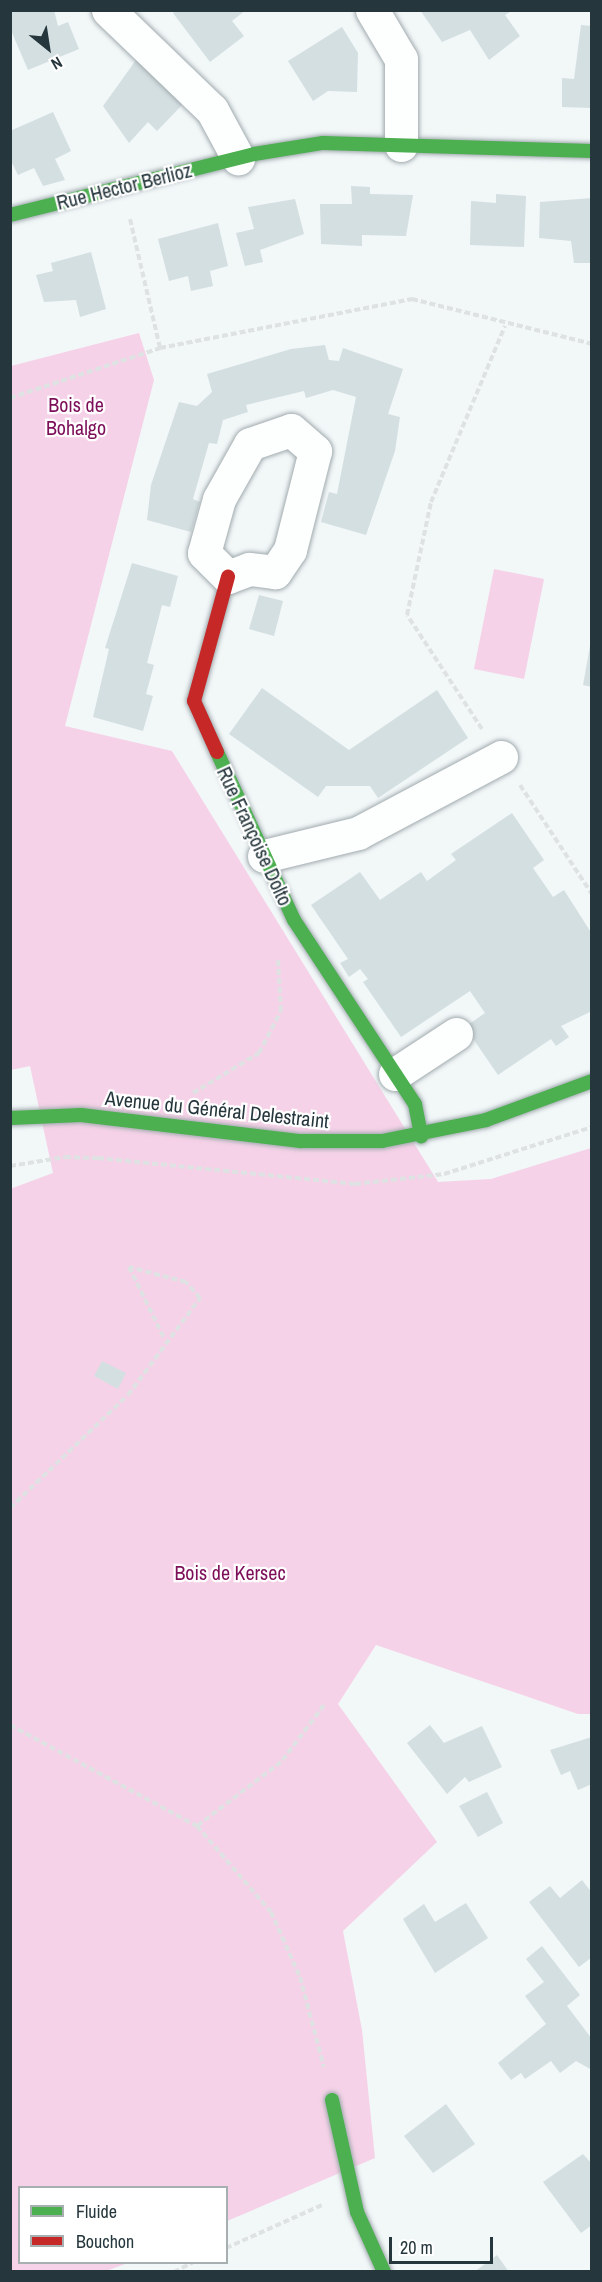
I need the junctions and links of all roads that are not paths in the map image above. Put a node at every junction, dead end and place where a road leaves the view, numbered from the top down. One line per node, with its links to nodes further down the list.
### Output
1 (108, 10): 5 (street)
2 (372, 10): 3 (street)
3 (401, 145): 4 (street, Rue Hector Berlioz); 5 (street, Rue Hector Berlioz)
4 (591, 151)
5 (238, 158): 6 (street, Rue Hector Berlioz)
6 (10, 215)
7 (228, 577): 9 (street, Rue Françoise Dolto)
8 (501, 757): 9 (street)
9 (264, 856): 11 (street, Rue Françoise Dolto)
10 (456, 1034): 11 (street)
11 (395, 1074): 14 (street, Rue Françoise Dolto)
12 (591, 1082): 14 (street, Avenue du Général Delestraint)
13 (10, 1118): 14 (street, Avenue du Général Delestraint)
14 (421, 1136)
15 (332, 2100): 16 (street)
16 (384, 2271)

